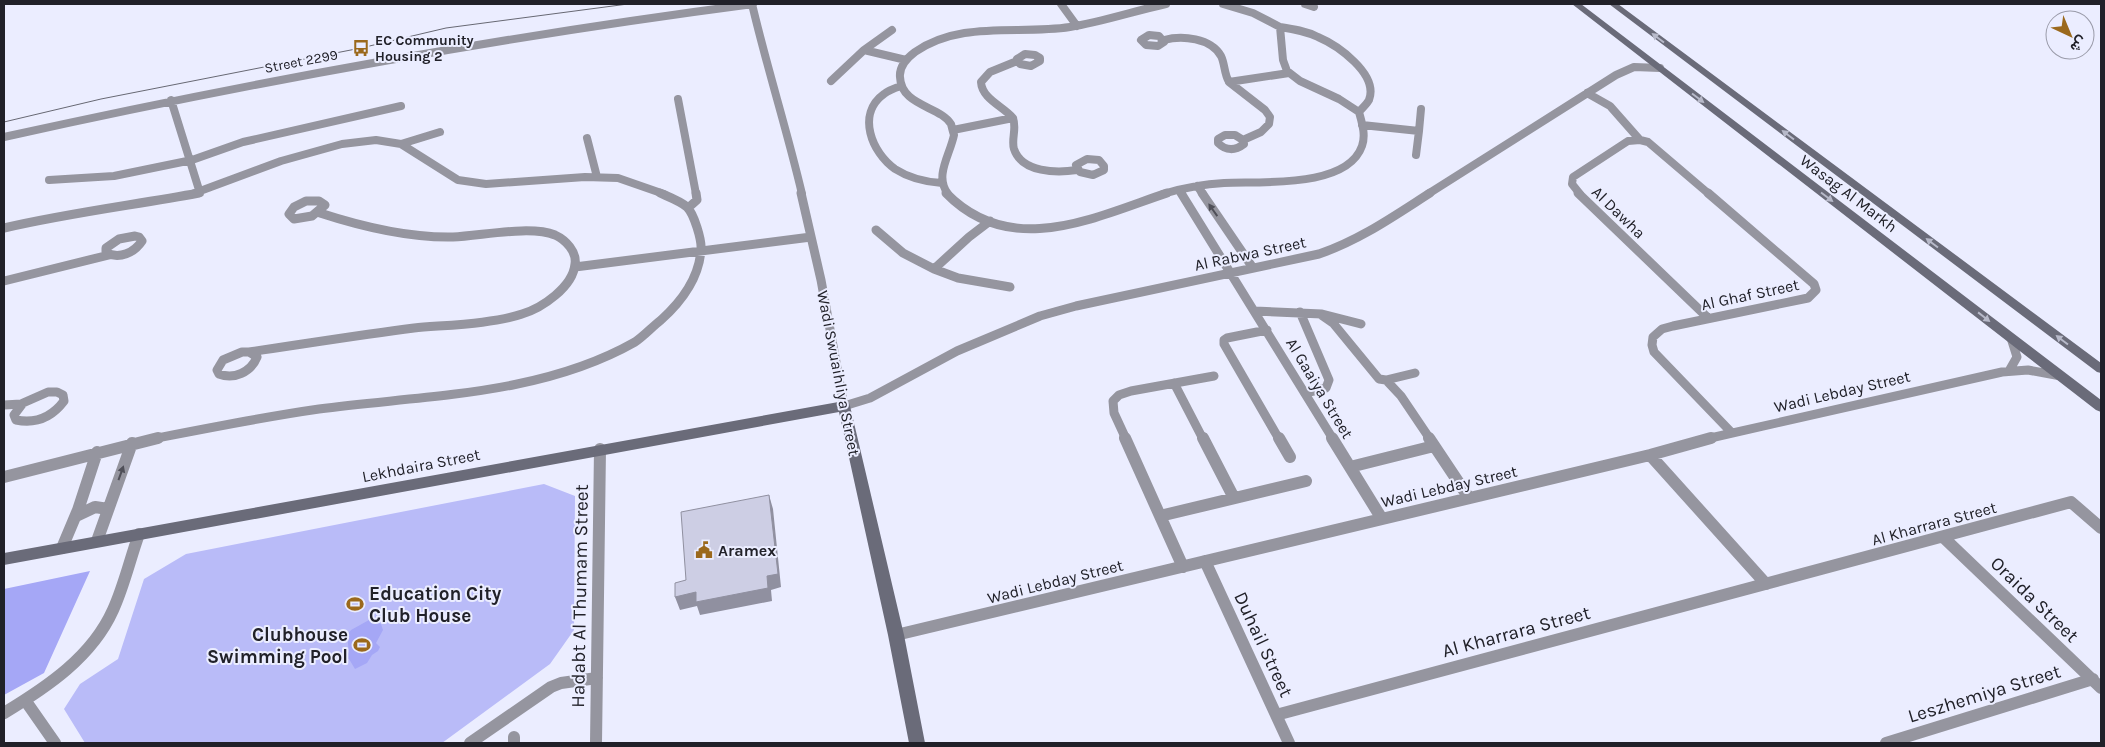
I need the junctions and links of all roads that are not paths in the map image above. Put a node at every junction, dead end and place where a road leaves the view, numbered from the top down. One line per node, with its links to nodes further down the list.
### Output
1 (753, 4): 26 (street, Street 2299); 54 (street, Wadi Swuaihliya Street)
2 (1061, 4): 10 (street)
3 (1166, 4): 10 (street)
4 (1223, 4): 8 (street)
5 (1305, 4): 9 (street)
6 (1576, 4): 15 (street, Wasag Al Markh)
7 (1613, 4): 75 (street, Wasag Al Markh, one-way to 7)
8 (1245, 6): 11 (street)
9 (1314, 7)
10 (1077, 26): 16 (street)
11 (1280, 27): 20 (street); 29 (street)
12 (892, 30): 14 (street)
13 (1164, 40): 22 (street)
14 (864, 50): 16 (street); 21 (street)
15 (1644, 56): 18 (street, Al Rabwa Street); 19 (street, Wasag Al Markh)
16 (906, 60): 23 (street)
17 (1017, 61): 30 (street)
18 (1634, 67): 19 (street, Al Rabwa Street); 24 (street, Al Rabwa Street)
19 (1660, 68): 71 (street, Wasag Al Markh, one-way to 71)
20 (1288, 73): 22 (street); 29 (street)
21 (831, 80)
22 (1229, 82): 37 (street)
23 (902, 86): 32 (street); 45 (street)
24 (1587, 93): 38 (street); 60 (street, Al Rabwa Street)
25 (678, 99): 49 (street)
26 (171, 100): 35 (street, Street 2299); 41 (street)
27 (401, 106): 41 (street)
28 (1421, 109): 33 (street)
29 (1359, 112): 31 (street)
30 (1013, 118): 32 (street); 42 (street)
31 (1362, 125): 33 (street); 46 (street)
32 (953, 130): 45 (street)
33 (1419, 131): 40 (street)
34 (440, 132): 39 (street)
35 (4, 137)
36 (587, 138): 43 (street)
37 (1243, 140)
38 (1644, 141): 68 (street, Al Dawha); 68 (street, Al Ghaf Street)
39 (401, 144): 43 (street); 48 (street)
40 (1416, 155)
41 (192, 160): 44 (street); 48 (street)
42 (1077, 170)
43 (597, 177): 49 (street)
44 (49, 180)
45 (942, 183): 51 (street)
46 (1197, 186): 47 (street); 55 (street, one-way to 46)
47 (1178, 190): 51 (street); 56 (street, Al Gaaiya Street)
48 (200, 193): 52 (street)
49 (688, 208): 57 (street)
50 (320, 213): 59 (street)
51 (990, 221): 61 (street)
52 (4, 228)
53 (876, 230): 61 (street)
54 (811, 237): 57 (street); 85 (street, Wadi Swuaihliya Street)
55 (1234, 240): 56 (street); 60 (street)
56 (1213, 243): 62 (street, Al Gaaiya Street)
57 (701, 249): 59 (street); 90 (street)
58 (107, 253): 63 (street)
59 (575, 267): 72 (street)
60 (1252, 268): 62 (street, Al Rabwa Street)
61 (934, 269): 64 (street)
62 (1232, 273): 65 (street, Al Gaaiya Street); 85 (street, Al Rabwa Street)
63 (4, 281)
64 (1010, 287)
65 (1255, 311): 66 (street); 70 (street, Al Gaaiya Street)
66 (1300, 312): 67 (street); 82 (street)
67 (1320, 314): 69 (street); 80 (street)
68 (1708, 318): 89 (street, Al Ghaf Street)
69 (1361, 324)
70 (1267, 330): 82 (street, Al Gaaiya Street); 95 (street)
71 (2011, 338): 76 (street); 79 (street, Wasag Al Markh)
72 (281, 347): 73 (street); 74 (street)
73 (250, 352): 74 (street); 74 (street)
74 (257, 360)
75 (2101, 369)
76 (2009, 371): 79 (street, Wadi Lebday Street); 89 (street, Wadi Lebday Street)
77 (1415, 373): 80 (street)
78 (1214, 376): 81 (street)
79 (2061, 376): 86 (street, Wasag Al Markh)
80 (1386, 380): 91 (street)
81 (1174, 383): 99 (street); 103 (street)
82 (1305, 393): 96 (street, Al Gaaiya Street)
83 (21, 404): 84 (street); 88 (street); 88 (street)
84 (4, 406)
85 (844, 406): 92 (street, Lekhdaira Street); 114 (street, Wadi Swuaihliya Street)
86 (2101, 407)
87 (4, 410): 88 (street)
88 (14, 415)
89 (1731, 432): 94 (street, Wadi Lebday Street)
90 (132, 443): 93 (street); 101 (street, one-way to 90)
91 (1434, 446): 96 (street); 100 (street)
92 (600, 449): 106 (street, Lekhdaira Street); 115 (street, Hadabt Al Thumam Street)
93 (97, 452): 97 (street); 102 (street)
94 (1650, 455): 100 (street, Wadi Lebday Street); 113 (street)
95 (1290, 457)
96 (1350, 467): 104 (street, Al Gaaiya Street)
97 (4, 476)
98 (1306, 481): 99 (street)
99 (1234, 498): 103 (street)
100 (1469, 498): 104 (street, Wadi Lebday Street)
101 (108, 510): 102 (street); 108 (street)
102 (76, 516): 109 (street)
103 (1160, 516): 112 (street)
104 (1382, 519): 111 (street, Wadi Lebday Street)
105 (2101, 528): 107 (street, Al Kharrara Street)
106 (139, 534): 108 (street, Lekhdaira Street); 117 (street)
107 (1943, 537): 113 (street, Al Kharrara Street); 116 (street, Oraida Street)
108 (97, 542): 109 (street, Lekhdaira Street)
109 (62, 548): 110 (street, Lekhdaira Street)
110 (4, 559)
111 (1205, 561): 112 (street, Wadi Lebday Street); 119 (street, Duhail Street)
112 (1183, 566): 114 (street, Wadi Lebday Street)
113 (1766, 584): 119 (street, Al Kharrara Street)
114 (896, 635): 123 (street, Wadi Swuaihliya Street)
115 (597, 678): 121 (street); 122 (street, Hadabt Al Thumam Street)
116 (2097, 684): 125 (street, Leszhemiya Street)
117 (25, 700): 118 (street); 120 (street)
118 (4, 713)
119 (1276, 715): 124 (street, Duhail Street)
120 (55, 743)
121 (470, 743)
122 (596, 743)
123 (918, 743)
124 (1289, 743)
125 (1886, 743)

